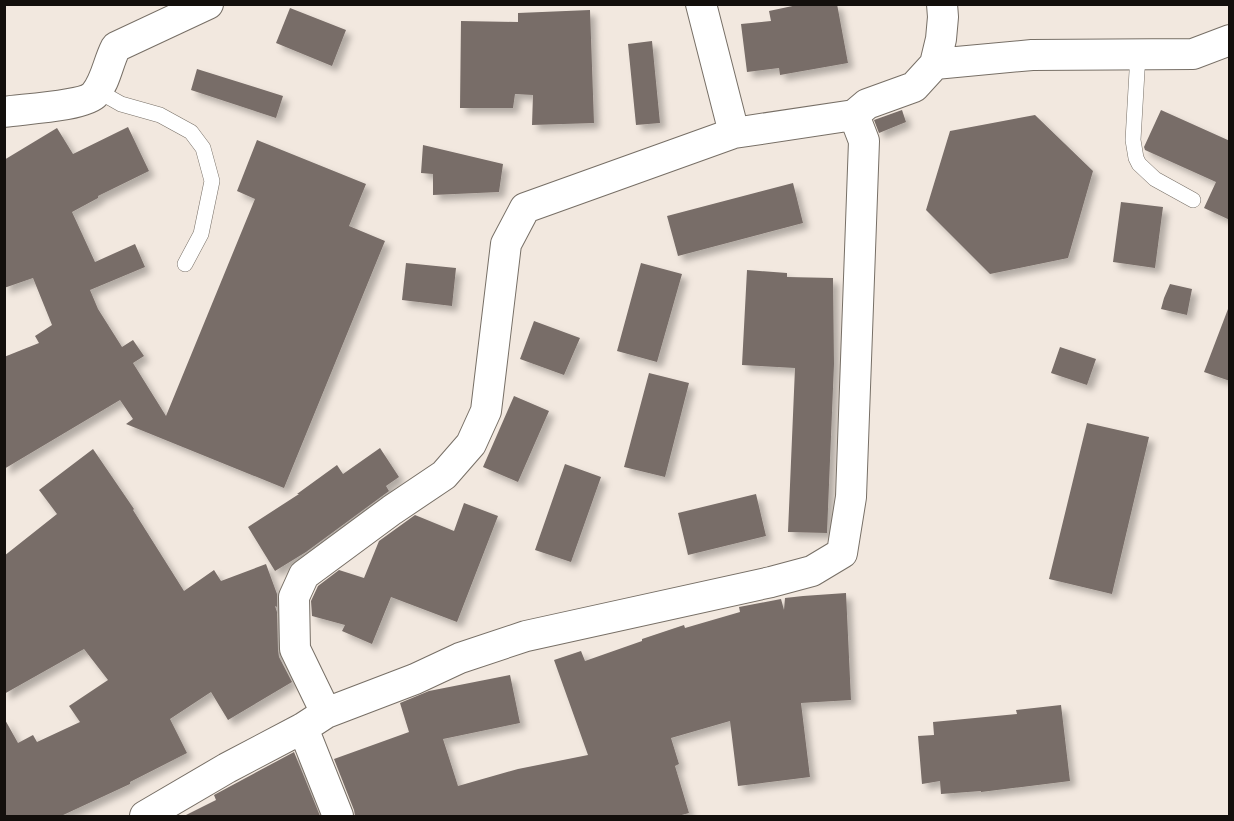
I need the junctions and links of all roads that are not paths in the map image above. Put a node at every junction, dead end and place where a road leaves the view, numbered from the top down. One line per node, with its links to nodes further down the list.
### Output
1 (208, 4): 7 (street)
2 (700, 4): 10 (street)
3 (942, 4): 6 (street)
4 (1230, 40): 5 (street)
5 (1138, 54): 6 (street); 11 (lane)
6 (935, 64): 9 (street)
7 (98, 91): 8 (street); 12 (lane)
8 (4, 112)
9 (854, 115): 10 (street); 13 (street)
10 (734, 134): 13 (street)
11 (1193, 200)
12 (184, 264)
13 (314, 721): 14 (street); 15 (street)
14 (145, 816)
15 (338, 816)

